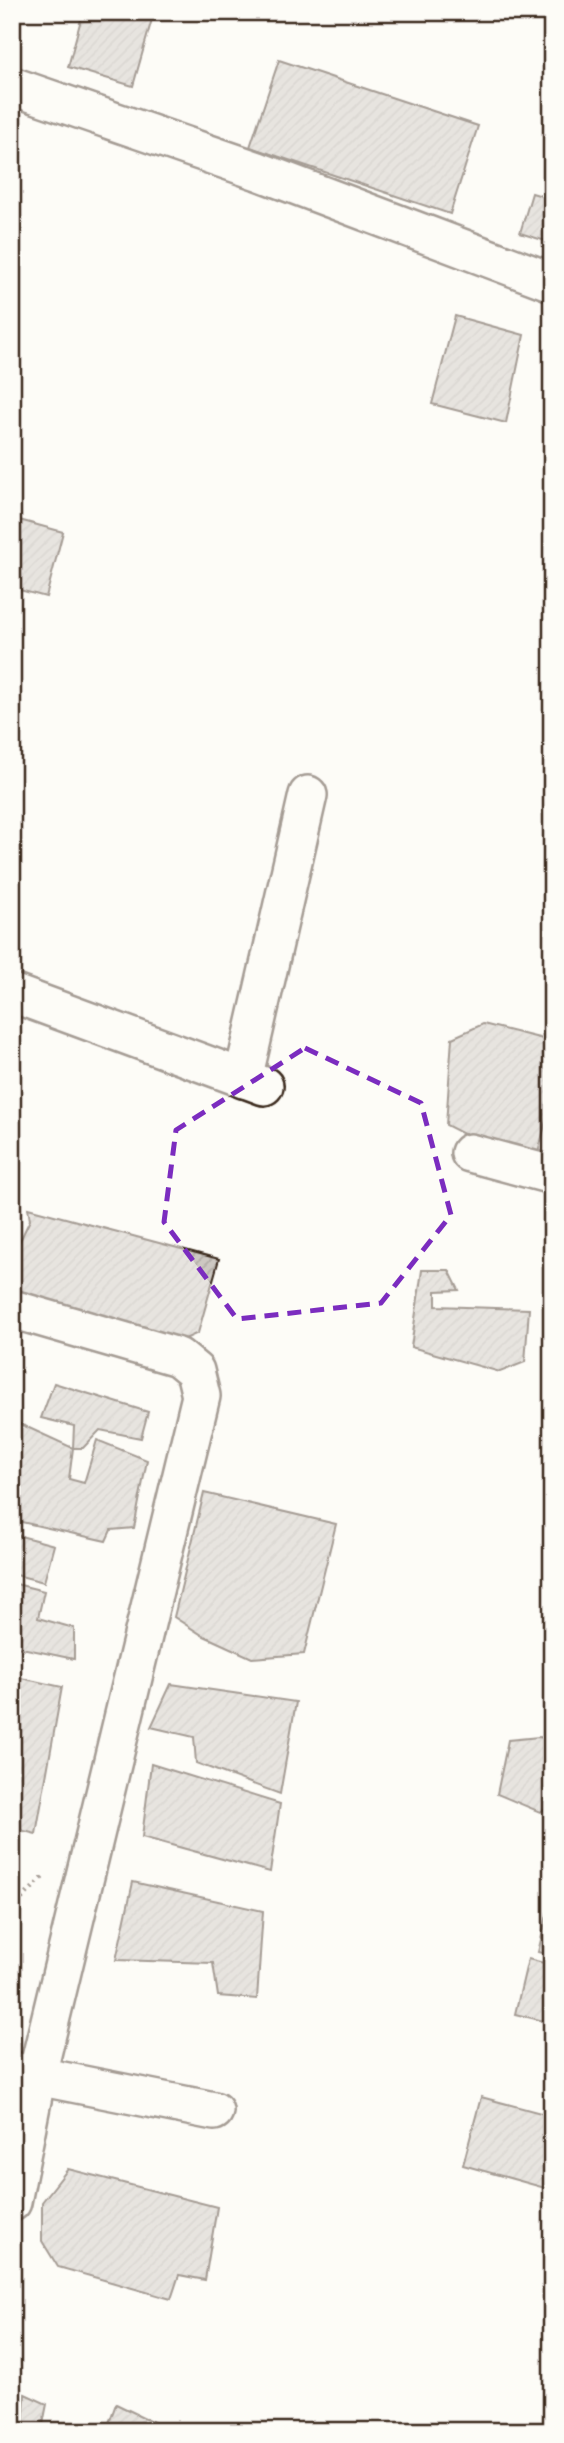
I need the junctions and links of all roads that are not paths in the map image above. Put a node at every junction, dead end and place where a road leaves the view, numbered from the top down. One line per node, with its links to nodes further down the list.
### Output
1 (12, 86): 2 (street)
2 (552, 282)
3 (308, 795): 4 (street)
4 (12, 993)
5 (470, 1153): 6 (street)
6 (552, 1175)
7 (12, 1310): 8 (street)
8 (24, 2073): 9 (street); 10 (street)
9 (214, 2111)
10 (12, 2202)

